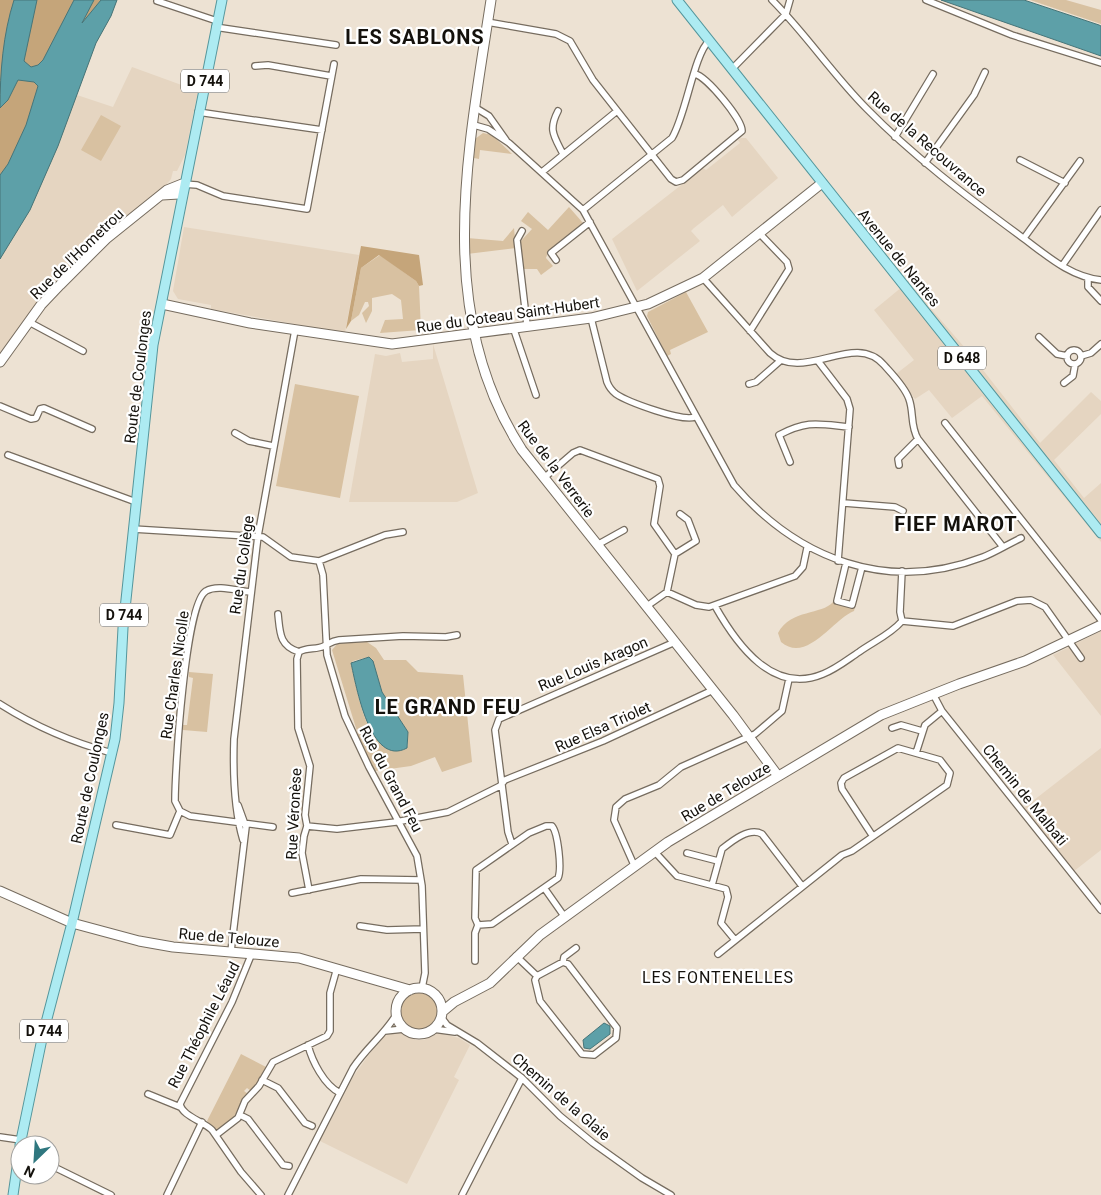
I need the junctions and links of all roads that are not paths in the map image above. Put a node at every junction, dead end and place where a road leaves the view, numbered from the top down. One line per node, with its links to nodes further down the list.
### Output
1 (222, 0): 10 (main road, Route de Coulonges / D 744)
2 (490, 0): 9 (street, Rue de la Verrerie)
3 (677, 0): 11 (main road, Avenue de Nantes / D 648)
4 (772, 0): 8 (street, Rue de la Recouvrance)
5 (790, 0): 8 (street)
6 (926, 0): 13 (street)
7 (158, 1): 10 (street)
8 (786, 14): 16 (street); 27 (street, Rue de la Recouvrance)
9 (487, 22): 21 (street, Rue de la Verrerie); 23 (street)
10 (216, 24): 12 (street); 24 (main road, Route de Coulonges / D 744)
11 (709, 40): 16 (main road, Avenue de Nantes / D 648); 18 (street)
12 (336, 45)
13 (1101, 63)
14 (334, 64): 20 (street)
15 (255, 66): 20 (street)
16 (732, 69): 35 (main road, Avenue de Nantes / D 648)
17 (985, 72): 33 (street)
18 (695, 74): 30 (street); 30 (street)
19 (933, 74): 27 (street)
20 (332, 76): 26 (street)
21 (476, 108): 25 (street, Rue de la Verrerie); 28 (street)
22 (558, 111): 29 (street)
23 (617, 111): 29 (street); 30 (street)
24 (198, 112): 26 (street); 37 (main road, Route de Coulonges / D 744)
25 (474, 124): 28 (street); 58 (street, Rue de la Verrerie)
26 (322, 130): 37 (street)
27 (895, 137): 33 (street, Rue de la Recouvrance)
28 (509, 144): 34 (street)
29 (563, 154): 34 (street)
30 (653, 155): 38 (street)
31 (1020, 160): 36 (street)
32 (1080, 161): 36 (street)
33 (925, 162): 43 (street, Rue de la Recouvrance)
34 (542, 172): 38 (street)
35 (822, 183): 42 (street, Rue du Coteau Saint-Hubert); 90 (main road, Avenue de Nantes / D 648)
36 (1065, 184): 43 (street)
37 (184, 190): 50 (main road, Route de Coulonges / D 744); 53 (street, Rue de l'Hometrou)
38 (583, 210): 40 (street)
39 (1101, 210): 45 (street)
40 (590, 222): 44 (street); 51 (street)
41 (522, 231): 54 (street)
42 (760, 234): 46 (street, Rue du Coteau Saint-Hubert); 57 (street)
43 (1024, 238): 45 (street, Rue de la Recouvrance)
44 (556, 260)
45 (1062, 266): 47 (street, Rue de la Recouvrance)
46 (703, 278): 51 (street, Rue du Coteau Saint-Hubert); 57 (street)
47 (1088, 278): 48 (street, Rue de la Recouvrance); 49 (street)
48 (1101, 280)
49 (1101, 301)
50 (162, 304): 56 (street, Rue du Coteau Saint-Hubert); 83 (main road, Route de Coulonges / D 744)
51 (636, 308): 52 (street, Rue du Coteau Saint-Hubert); 72 (street)
52 (591, 318): 54 (street, Rue du Coteau Saint-Hubert); 72 (street)
53 (30, 322): 61 (street); 66 (street, Rue de l'Hometrou)
54 (528, 325): 55 (street, Rue du Coteau Saint-Hubert)
55 (513, 327): 58 (street, Rue du Coteau Saint-Hubert); 70 (street)
56 (295, 330): 58 (street, Rue du Coteau Saint-Hubert); 78 (street, Rue du Collège)
57 (750, 331): 64 (street)
58 (472, 332): 82 (street, Rue de la Verrerie)
59 (1038, 337): 62 (street)
60 (1101, 344): 63 (street)
61 (83, 351)
62 (1066, 356): 63 (street); 67 (street)
63 (1081, 356): 67 (street)
64 (780, 361): 65 (street); 69 (street)
65 (818, 361): 74 (street); 77 (street)
66 (0, 362)
67 (1075, 365): 68 (street)
68 (1064, 383)
69 (749, 384)
70 (536, 395)
71 (0, 406): 75 (street)
72 (695, 417): 95 (street)
73 (945, 423): 107 (street)
74 (850, 427): 80 (street); 84 (street)
75 (92, 429)
76 (236, 433): 78 (street)
77 (918, 439): 81 (street); 94 (street)
78 (273, 446): 91 (street, Rue du Collège)
79 (8, 455): 83 (street)
80 (790, 462)
81 (899, 465)
82 (544, 478): 93 (street, Rue de la Verrerie); 96 (street)
83 (136, 502): 87 (main road, Route de Coulonges / D 744)
84 (844, 503): 85 (street); 97 (street)
85 (903, 511)
86 (680, 514): 96 (street)
87 (133, 529): 91 (street); 126 (main road, Route de Coulonges / D 744)
88 (624, 530): 93 (street)
89 (403, 532): 98 (street)
90 (1101, 533)
91 (258, 536): 98 (street); 102 (street, Rue du Collège)
92 (1021, 538): 94 (street)
93 (597, 545): 104 (street, Rue de la Verrerie)
94 (1003, 547): 101 (street)
95 (808, 548): 97 (street); 105 (street)
96 (675, 554): 103 (street)
97 (838, 560): 99 (street)
98 (319, 562): 114 (street, Rue du Grand Feu)
99 (846, 563): 100 (street); 100 (street)
100 (862, 567): 101 (street)
101 (902, 571): 108 (street)
102 (251, 592): 129 (street, Rue du Collège); 130 (street, Rue Charles Nicolle)
103 (667, 592): 104 (street); 105 (street)
104 (647, 606): 113 (street, Rue de la Verrerie)
105 (715, 606): 117 (street)
106 (278, 614): 115 (street)
107 (1101, 620)
108 (902, 621): 112 (street); 117 (street)
109 (1101, 625): 112 (street, Rue de Telouze)
110 (1101, 632): 112 (street, Rue de Telouze)
111 (457, 635): 114 (street)
112 (1069, 640): 116 (street); 119 (street, Rue de Telouze)
113 (675, 642): 118 (street, Rue de la Verrerie); 128 (street, Rue Louis Aragon)
114 (326, 645): 115 (street); 131 (street, Rue du Grand Feu)
115 (299, 652): 135 (street, Rue Véronèse)
116 (1081, 658)
117 (789, 678): 124 (street)
118 (713, 690): 124 (street, Rue de la Verrerie); 128 (street, Rue Elsa Triolet)
119 (933, 694): 121 (street, Chemin de Malbati); 127 (street, Rue de Telouze)
120 (0, 704): 126 (street)
121 (942, 712): 123 (street); 151 (street, Chemin de Malbati)
122 (892, 728): 123 (street)
123 (922, 731): 125 (street)
124 (750, 737): 127 (street, Rue de la Verrerie); 143 (street)
125 (916, 752): 137 (street); 137 (street)
126 (112, 753): 153 (main road, Route de Coulonges / D 744)
127 (778, 776): 140 (street, Rue de Telouze)
128 (502, 784): 131 (street, Rue Elsa Triolet); 139 (street, Rue Louis Aragon)
129 (238, 804): 132 (street, Rue du Collège); 133 (street, Rue du Collège)
130 (180, 811): 132 (street); 134 (street)
131 (399, 821): 135 (street, Rue Elsa Triolet); 144 (street, Rue du Grand Feu)
132 (238, 823): 133 (street); 138 (street, Rue du Collège)
133 (245, 824): 136 (street); 138 (street, Rue du Collège)
134 (116, 825)
135 (307, 826): 148 (street, Rue Véronèse)
136 (273, 827)
137 (872, 835): 146 (street)
138 (243, 840): 159 (street, Rue du Collège)
139 (512, 844): 147 (street); 154 (street)
140 (654, 851): 143 (street, Rue de Telouze); 145 (street)
141 (688, 853): 142 (street)
142 (718, 861): 145 (street); 146 (street)
143 (634, 865): 152 (street, Rue de Telouze)
144 (421, 880): 148 (street); 156 (street, Rue du Grand Feu)
145 (712, 884): 157 (street)
146 (802, 886): 157 (street)
147 (545, 888): 152 (street); 154 (street)
148 (308, 890): 150 (street)
149 (0, 891): 153 (street, Rue de Telouze)
150 (292, 893)
151 (1101, 910)
152 (564, 916): 162 (street, Rue de Telouze)
153 (72, 923): 159 (street, Rue de Telouze); 188 (main road, Route de Coulonges / D 744)
154 (478, 925): 163 (street)
155 (360, 926): 156 (street)
156 (423, 929): 168 (street, Rue du Grand Feu)
157 (735, 940): 161 (street)
158 (576, 948): 164 (street)
159 (231, 951): 160 (street, Rue de Telouze)
160 (252, 953): 165 (street, Rue de Telouze); 184 (street, Rue Théophile Léaud)
161 (718, 954)
162 (516, 956): 166 (street); 171 (street, Rue de Telouze)
163 (475, 961)
164 (565, 963): 166 (street); 166 (street)
165 (337, 968): 167 (street, Rue de Telouze); 179 (street)
166 (537, 976)
167 (383, 982): 169 (street, Rue de Telouze); 172 (street)
168 (422, 988): 169 (street); 170 (street)
169 (410, 990): 172 (street)
170 (435, 995): 171 (street); 173 (street)
171 (463, 997): 173 (street, Rue de Telouze)
172 (397, 1003): 174 (street)
173 (441, 1014): 176 (street); 178 (street, Chemin de la Glaie)
174 (396, 1015): 175 (street); 177 (street)
175 (404, 1028): 176 (street); 177 (street)
176 (433, 1029): 178 (street, Chemin de la Glaie)
177 (385, 1031): 182 (street)
178 (460, 1033): 180 (street, Chemin de la Glaie)
179 (308, 1044): 181 (street); 182 (street)
180 (522, 1078): 196 (street); 197 (street, Chemin de la Glaie)
181 (262, 1080): 185 (street); 187 (street)
182 (340, 1093): 195 (street)
183 (148, 1094): 184 (street)
184 (180, 1107): 186 (street, Rue Théophile Léaud)
185 (240, 1115): 189 (street); 190 (street)
186 (202, 1122): 189 (street, Rue Théophile Léaud); 193 (street)
187 (312, 1126)
188 (22, 1135)
189 (216, 1135): 194 (street, Rue Théophile Léaud)
190 (289, 1166)
191 (60, 1170): 192 (street)
192 (111, 1195)
193 (167, 1195)
194 (261, 1195)
195 (288, 1195)
196 (462, 1195)
197 (672, 1195)

